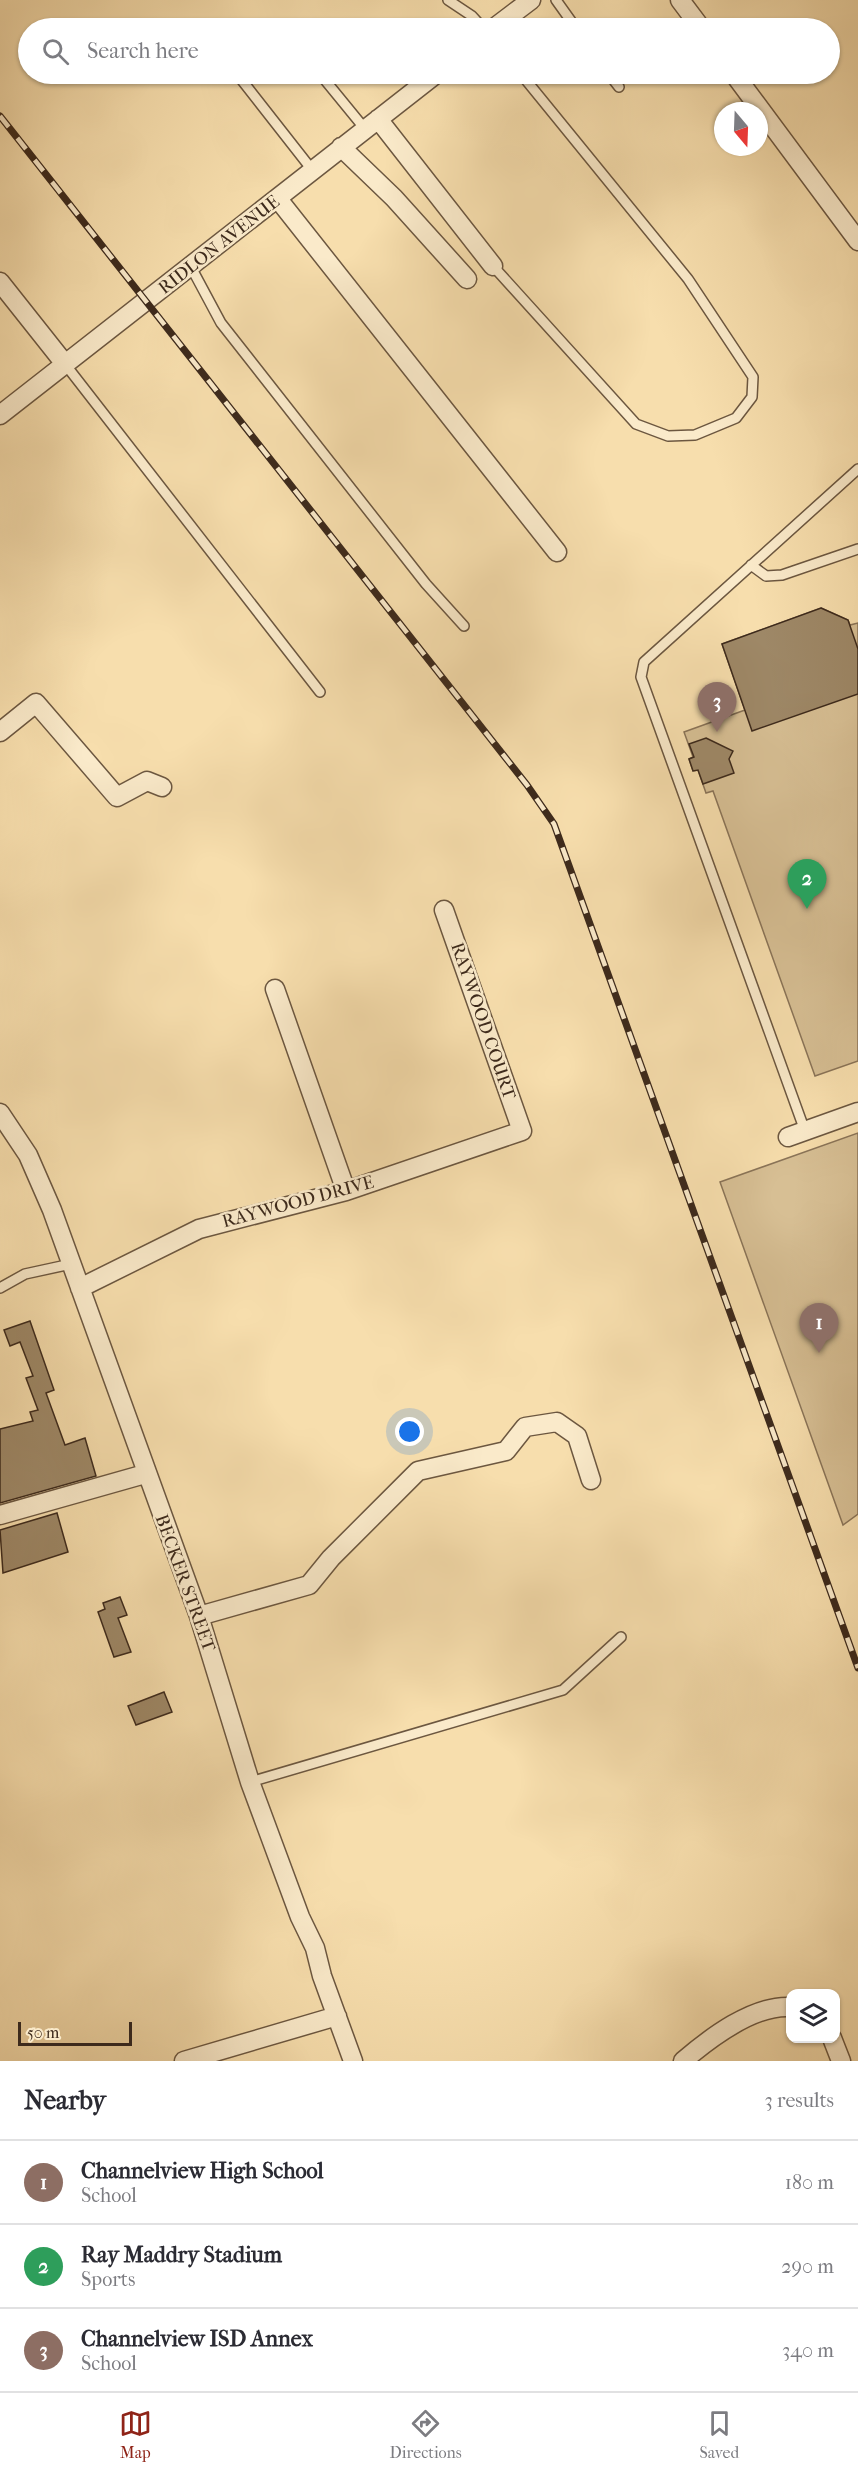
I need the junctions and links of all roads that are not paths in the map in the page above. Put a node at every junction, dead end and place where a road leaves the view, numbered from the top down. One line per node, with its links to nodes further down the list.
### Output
1 (448, 0): 5 (lane)
2 (531, 0): 6 (street)
3 (556, 0): 7 (lane)
4 (680, 0): 8 (street)
5 (474, 18)
6 (507, 18)
7 (569, 18)
8 (694, 18)
9 (245, 84): 18 (lane)
10 (330, 84): 16 (lane)
11 (423, 84): 16 (street, RIDLON AVENUE)
12 (529, 84): 21 (lane)
13 (616, 84): 15 (lane)
14 (741, 84): 20 (street)
15 (618, 87)
16 (372, 124): 17 (street, RIDLON AVENUE); 21 (street)
17 (341, 147): 18 (street, RIDLON AVENUE); 23 (street)
18 (313, 171): 19 (street, RIDLON AVENUE)
19 (278, 199): 22 (street, RIDLON AVENUE); 29 (street)
20 (858, 241)
21 (493, 266)
22 (191, 267): 25 (street, RIDLON AVENUE); 31 (lane)
23 (467, 279)
24 (0, 282): 25 (street)
25 (65, 364): 26 (street, RIDLON AVENUE); 32 (lane)
26 (1, 413)
27 (858, 469): 30 (lane)
28 (858, 549): 30 (lane)
29 (558, 552)
30 (752, 565): 40 (lane)
31 (464, 626)
32 (320, 692)
33 (0, 732): 34 (street)
34 (162, 786)
35 (444, 910): 39 (street, RAYWOOD COURT)
36 (275, 989): 41 (street)
37 (858, 1112): 40 (street)
38 (0, 1113): 42 (street, BECKER STREET)
39 (522, 1131): 41 (street, RAYWOOD DRIVE)
40 (797, 1134)
41 (346, 1191): 44 (street, RAYWOOD DRIVE)
42 (71, 1264): 43 (lane); 44 (street, BECKER STREET)
43 (0, 1288)
44 (80, 1288): 45 (street, BECKER STREET)
45 (146, 1474): 47 (street); 48 (street, BECKER STREET)
46 (591, 1480): 48 (street)
47 (0, 1515)
48 (199, 1616): 50 (street, BECKER STREET)
49 (621, 1637): 50 (lane)
50 (250, 1782): 52 (street, BECKER STREET)
51 (786, 2008): 56 (street)
52 (337, 2016): 54 (street); 55 (street, BECKER STREET)
53 (834, 2043): 57 (street)
54 (184, 2061)
55 (353, 2061)
56 (683, 2061)
57 (840, 2061)

